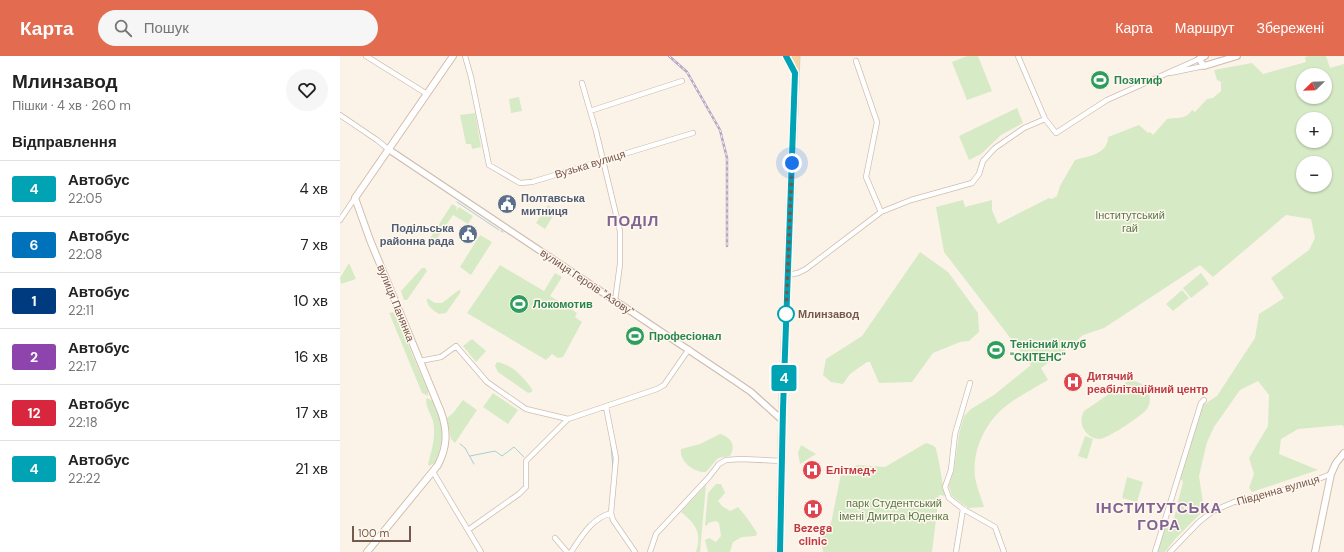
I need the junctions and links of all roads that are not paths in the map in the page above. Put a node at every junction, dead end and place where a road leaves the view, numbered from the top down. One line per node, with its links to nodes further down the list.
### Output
1 (366, 56): 16 (street)
2 (453, 56): 16 (main road)
3 (465, 56): 22 (street, Вузька вулиця)
4 (1018, 56): 19 (street)
5 (1192, 56): 8 (street)
6 (1237, 56): 11 (street)
7 (787, 57): 9 (main road); 12 (main road)
8 (1202, 57): 11 (street); 13 (street)
9 (796, 58): 12 (main road)
10 (856, 61): 24 (street)
11 (1204, 66): 13 (street)
12 (795, 73): 26 (main road)
13 (1162, 74): 19 (street)
14 (682, 81): 17 (street)
15 (582, 83): 17 (street)
16 (426, 94): 21 (main road)
17 (590, 111): 22 (street)
18 (340, 115): 21 (street)
19 (1045, 119): 24 (street)
20 (693, 133): 22 (street, Вузька вулиця)
21 (388, 149): 23 (main road); 27 (street, вулиця Героїв "Азову")
22 (603, 160): 27 (street)
23 (354, 198): 25 (street); 29 (main road, вулиця Панянка)
24 (881, 212): 26 (street)
25 (340, 220)
26 (788, 275): 34 (main road)
27 (615, 301): 28 (street, вулиця Героїв "Азову")
28 (689, 350): 32 (street); 34 (street, вулиця Героїв "Азову")
29 (420, 361): 33 (street); 37 (main road, вулиця Панянка)
30 (970, 383): 39 (street)
31 (1204, 400): 52 (street)
32 (606, 407): 33 (street); 40 (street)
33 (568, 420): 41 (street)
34 (782, 420): 36 (main road)
35 (1344, 453): 38 (main road, Південна вулиця)
36 (782, 461): 48 (street); 49 (main road)
37 (433, 472): 41 (street); 43 (main road, вулиця Панянка)
38 (1331, 474): 53 (street, Південна вулиця); 54 (main road)
39 (963, 509): 50 (street); 51 (street)
40 (611, 513): 46 (street); 47 (street)
41 (468, 530): 44 (street)
42 (555, 538): 45 (street)
43 (368, 552)
44 (481, 552)
45 (567, 552)
46 (571, 552)
47 (635, 552)
48 (650, 552)
49 (780, 552)
50 (956, 552)
51 (1004, 552)
52 (1155, 552)
53 (1170, 552)
54 (1315, 552)

